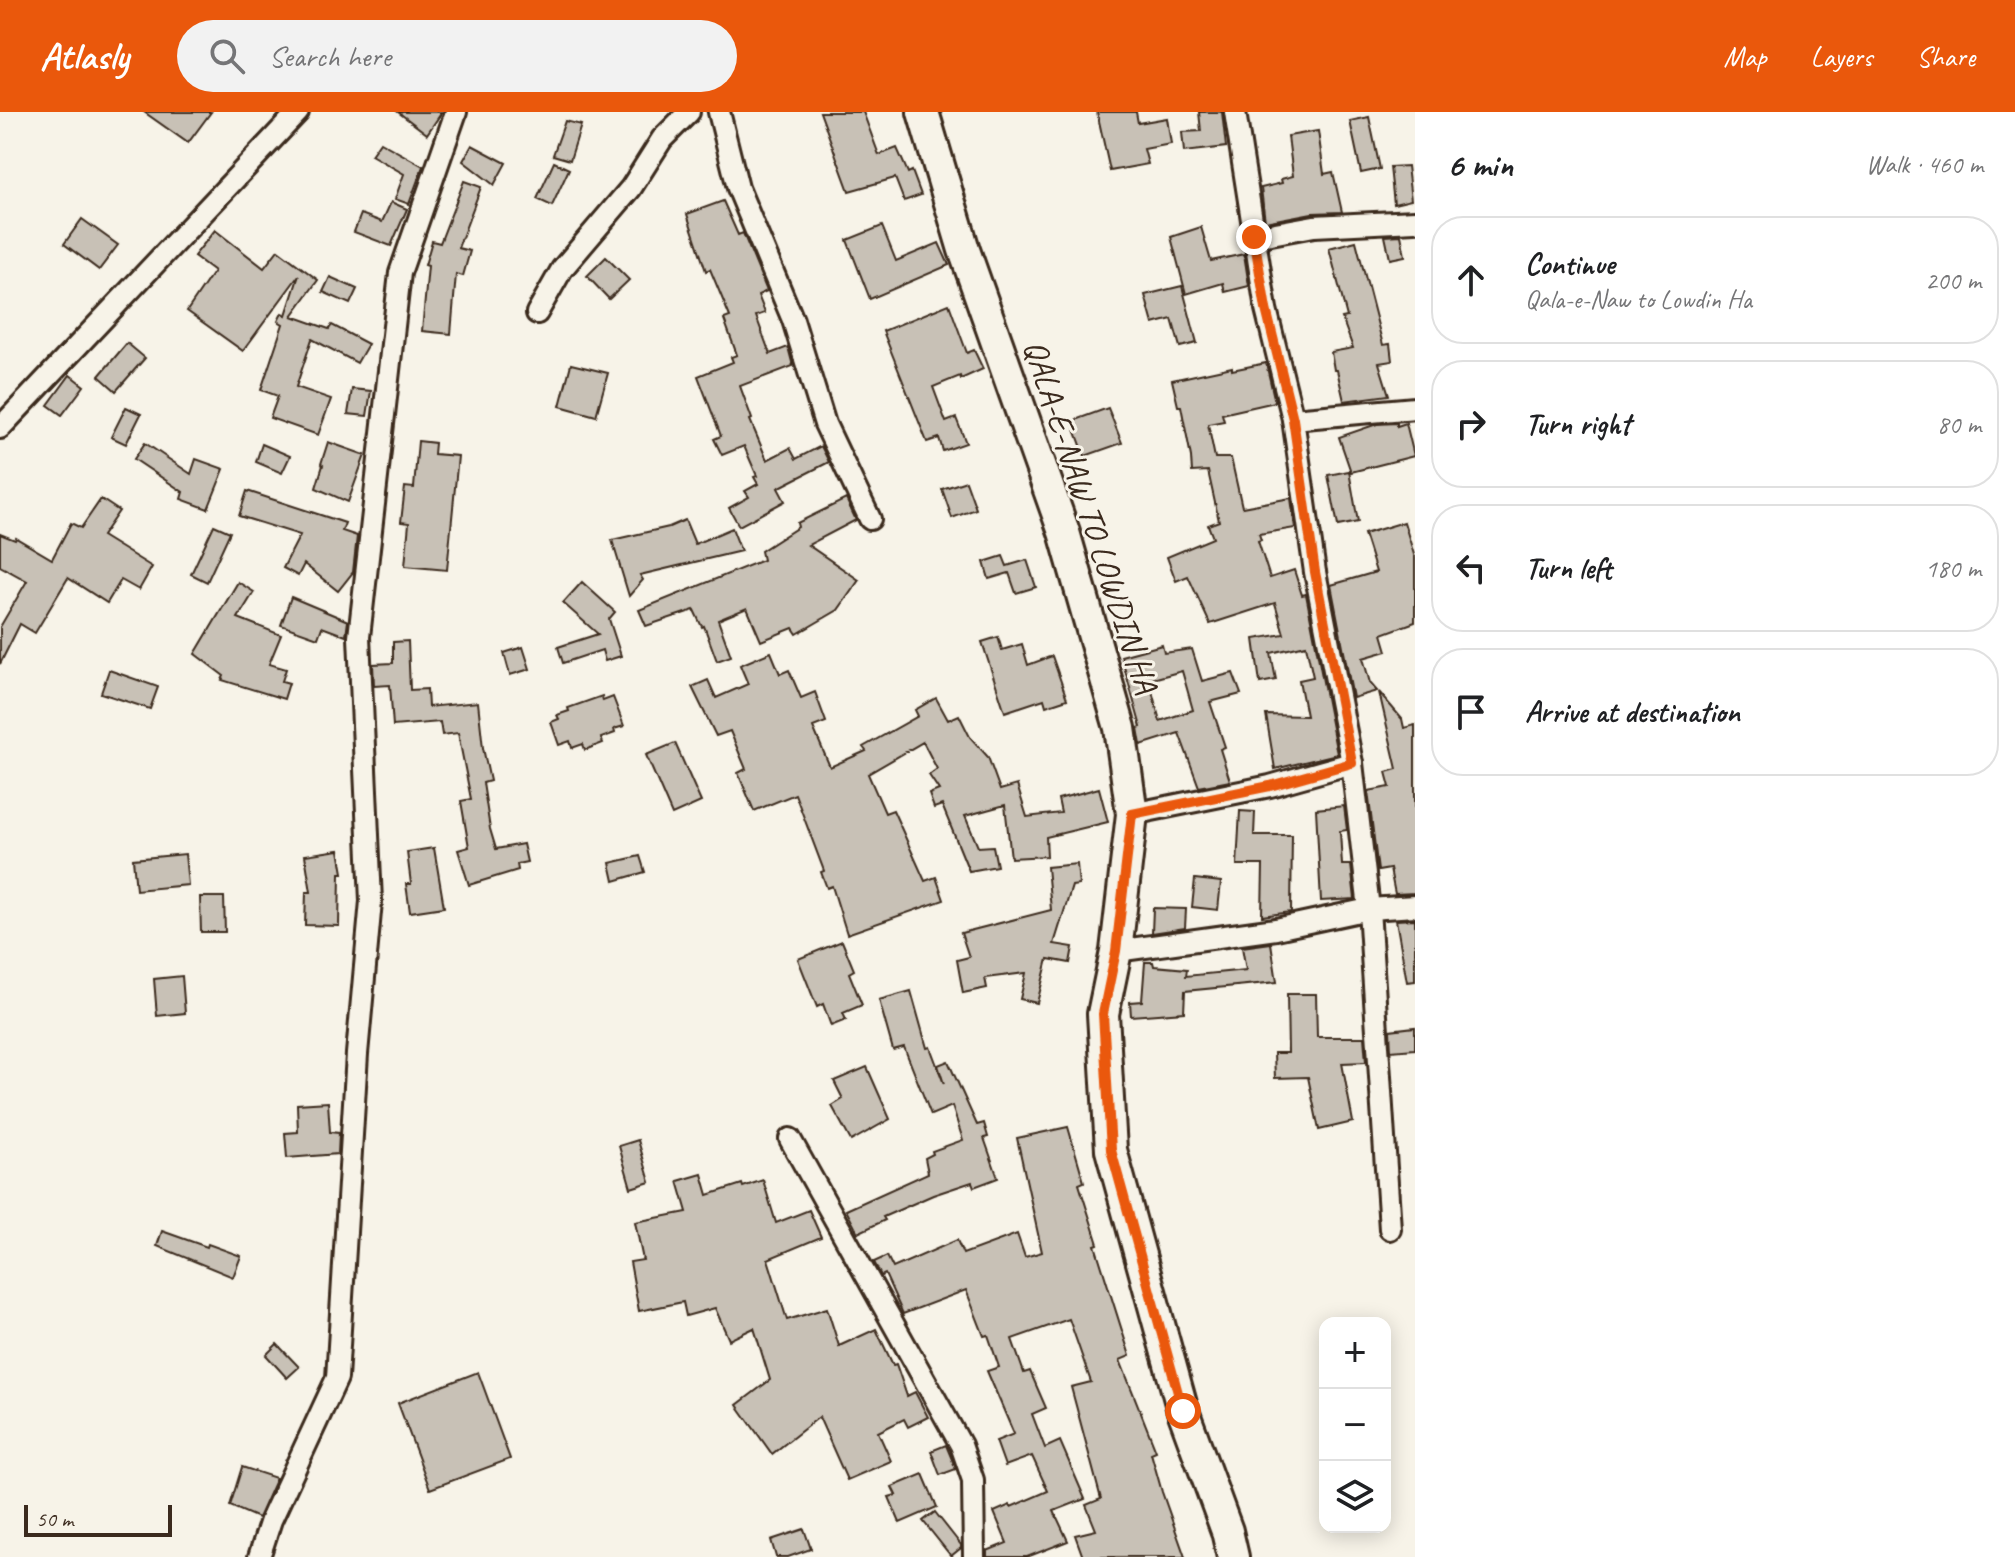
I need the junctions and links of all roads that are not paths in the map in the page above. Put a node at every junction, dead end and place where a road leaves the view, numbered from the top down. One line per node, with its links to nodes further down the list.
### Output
1 (298, 112): 11 (street)
2 (456, 112): 21 (street)
3 (689, 112): 9 (street)
4 (719, 112): 13 (street)
5 (923, 112): 15 (main road, QALA-E-NAW TO LOWDIN HA)
6 (1235, 112): 8 (street)
7 (1415, 221): 8 (street)
8 (1254, 237): 12 (street)
9 (537, 313)
10 (1415, 408): 12 (street)
11 (5, 414)
12 (1293, 419): 14 (street)
13 (870, 519)
14 (1352, 763): 15 (street); 17 (street)
15 (1132, 814): 18 (main road, QALA-E-NAW TO LOWDIN HA)
16 (1415, 906): 17 (street)
17 (1369, 909): 18 (street); 20 (street)
18 (1116, 951): 23 (main road, QALA-E-NAW TO LOWDIN HA)
19 (790, 1139): 22 (street)
20 (1390, 1229)
21 (259, 1557)
22 (974, 1557)
23 (1233, 1557)

